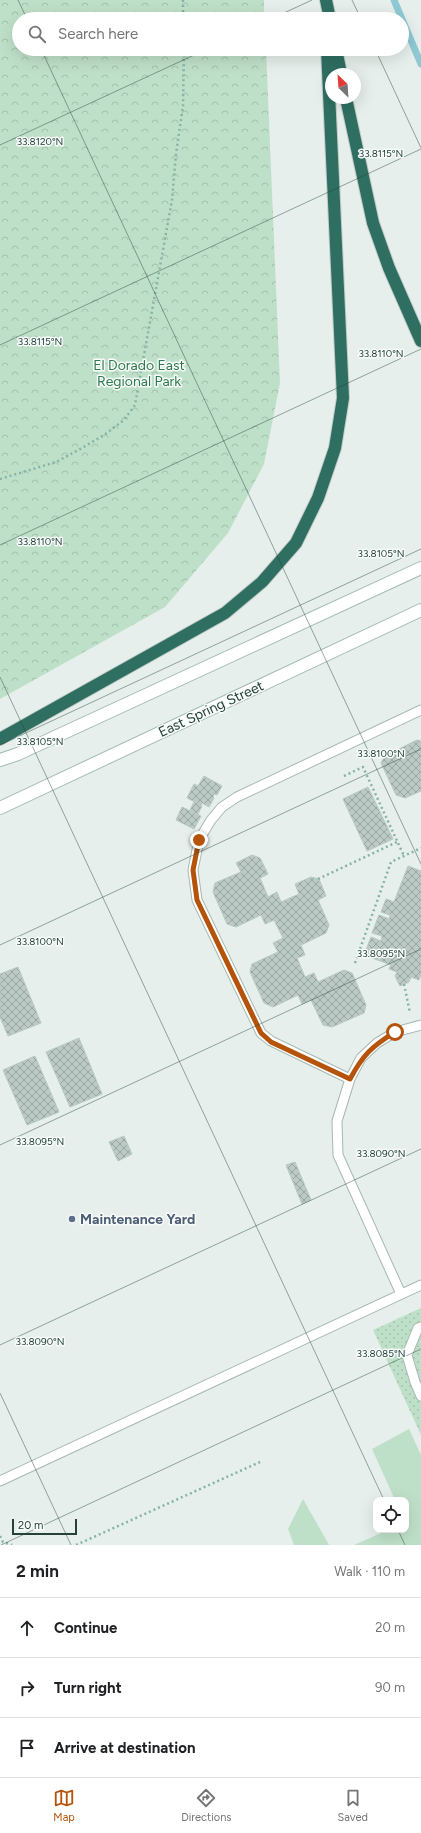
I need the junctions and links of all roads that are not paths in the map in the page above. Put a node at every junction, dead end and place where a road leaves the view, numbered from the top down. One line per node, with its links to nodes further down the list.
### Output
1 (325, 0): 2 (highway); 3 (highway)
2 (326, 12)
3 (328, 12)
4 (327, 56): 12 (highway)
5 (337, 56): 6 (highway)
6 (340, 68)
7 (347, 104): 8 (highway)
8 (421, 341)
9 (421, 568): 13 (main road)
10 (421, 610): 14 (main road, East Spring Street)
11 (421, 710): 16 (lane)
12 (0, 739)
13 (0, 760)
14 (0, 808)
15 (417, 1026): 16 (lane)
16 (350, 1079): 18 (lane)
17 (421, 1285): 18 (lane)
18 (401, 1294): 21 (lane)
19 (421, 1327): 20 (lane)
20 (421, 1396)
21 (0, 1480)

